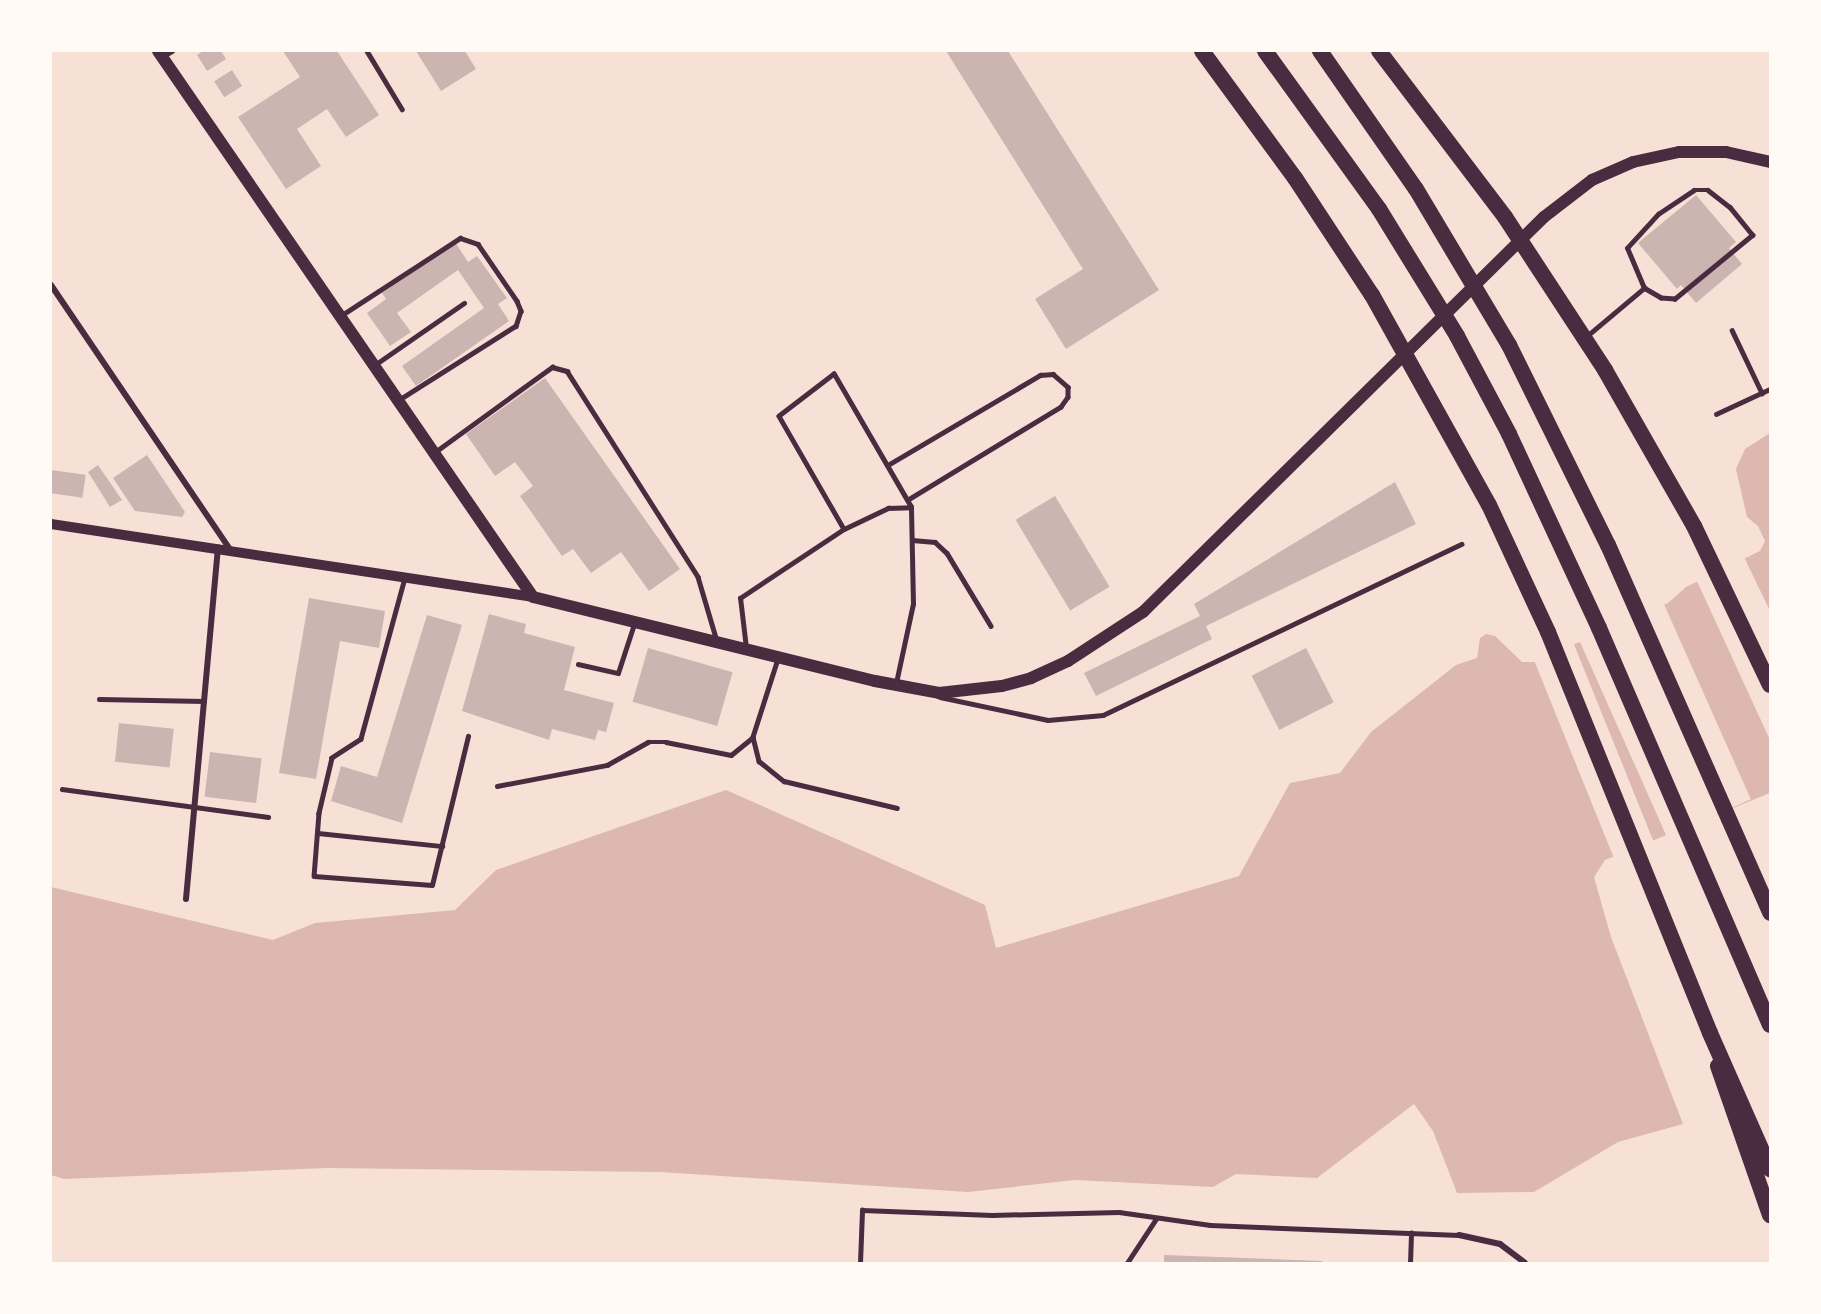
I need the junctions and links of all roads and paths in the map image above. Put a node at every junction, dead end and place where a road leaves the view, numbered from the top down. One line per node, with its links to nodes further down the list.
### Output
1 (367, 51): 7 (lane)
2 (1202, 51): 54 (highway)
3 (1265, 51): 53 (highway)
4 (1320, 51): 52 (highway)
5 (1379, 51): 14 (highway)
6 (164, 53): 12 (main road)
7 (402, 109)
8 (1770, 162): 39 (main road)
9 (51, 285): 29 (street)
10 (1644, 288): 10 (lane); 14 (lane)
11 (464, 303): 15 (lane)
12 (340, 316): 15 (main road); 18 (lane)
13 (1732, 330): 17 (lane)
14 (1585, 338): 38 (highway)
15 (374, 365): 18 (main road)
16 (1770, 389): 17 (lane)
17 (1762, 393): 19 (lane)
18 (398, 401): 20 (main road)
19 (1716, 414)
20 (434, 453): 31 (main road); 34 (lane)
21 (888, 465): 22 (lane); 22 (lane); 25 (lane)
22 (908, 500): 23 (lane)
23 (911, 507): 25 (lane); 26 (lane)
24 (51, 525): 28 (street)
25 (844, 529): 35 (lane)
26 (912, 540): 33 (lane); 39 (lane)
27 (1461, 544): 39 (lane)
28 (218, 547): 29 (street); 41 (street)
29 (230, 549): 30 (street)
30 (405, 578): 31 (street); 49 (lane)
31 (533, 597): 32 (main road)
32 (635, 621): 34 (main road); 37 (lane)
33 (990, 626)
34 (717, 641): 35 (main road)
35 (746, 648): 36 (main road)
36 (779, 656): 39 (main road); 43 (lane)
37 (578, 664)
38 (1770, 685)
39 (902, 687)
40 (99, 699): 41 (lane)
41 (204, 701): 47 (street)
42 (468, 736): 50 (lane)
43 (753, 737): 44 (lane); 46 (lane)
44 (497, 786)
45 (62, 789): 47 (lane)
46 (897, 808)
47 (194, 809): 48 (lane); 51 (street)
48 (268, 818)
49 (318, 833): 50 (lane); 50 (lane)
50 (442, 846)
51 (186, 899)
52 (1768, 906)
53 (1770, 1025)
54 (1710, 1033): 55 (highway); 56 (highway)
55 (1770, 1169)
56 (1770, 1215)
57 (1156, 1220): 58 (lane); 60 (lane); 61 (lane)
58 (1411, 1233): 59 (lane); 62 (lane)
59 (1459, 1235): 63 (street)
60 (860, 1263)
61 (1127, 1263)
62 (1410, 1263)
63 (1525, 1263)

